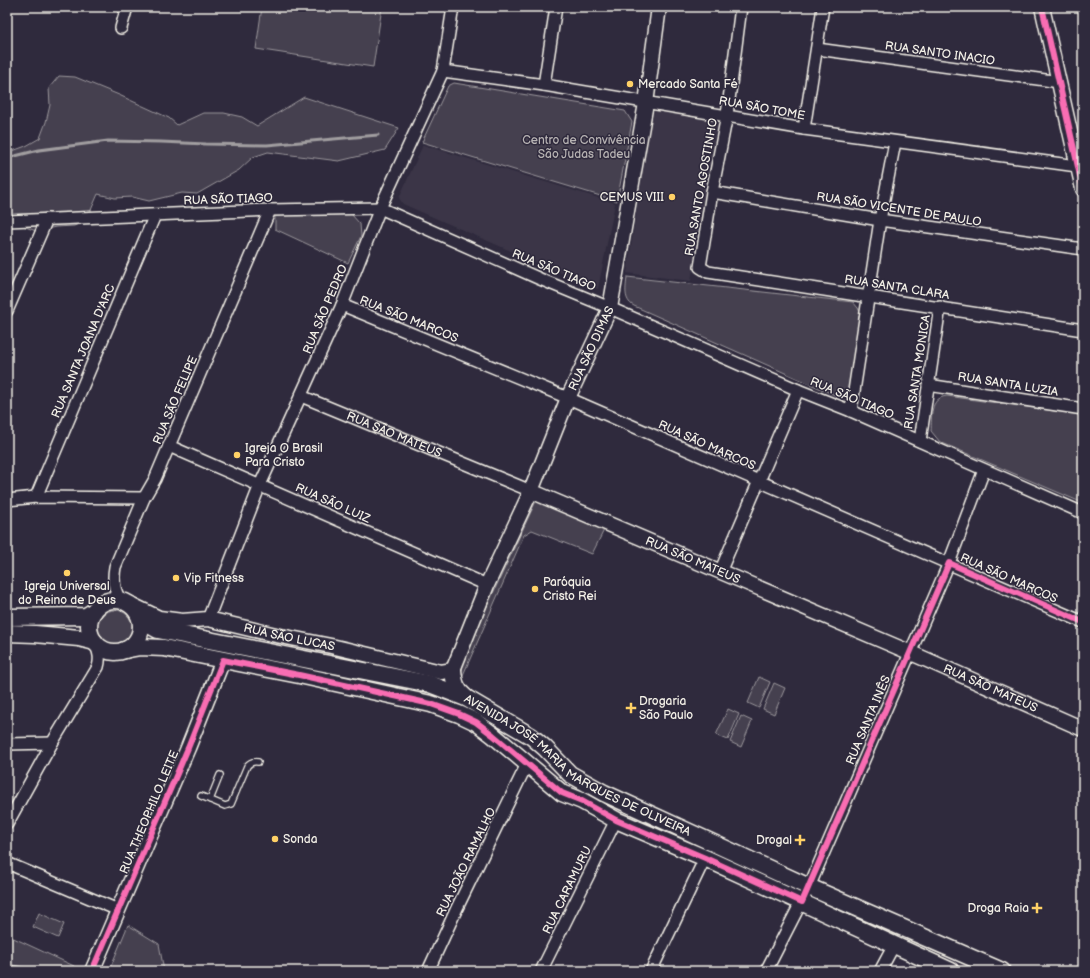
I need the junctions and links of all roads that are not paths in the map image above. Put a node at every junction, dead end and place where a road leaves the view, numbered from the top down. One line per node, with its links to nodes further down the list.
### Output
1 (127, 7): 8 (street)
2 (453, 7): 10 (street, RUA SÃO PEDRO)
3 (556, 7): 12 (street)
4 (660, 7): 13 (street, RUA SÃO DIMAS)
5 (741, 7): 14 (street, RUA SANTO AGOSTINHO)
6 (823, 7): 9 (street)
7 (1042, 7): 11 (street)
8 (121, 28)
9 (817, 49): 11 (street, RUA SANTO INACIO); 15 (street)
10 (443, 71): 12 (street, RUA SÃO TOME); 20 (street, RUA SÃO PEDRO)
11 (1060, 82): 17 (street)
12 (544, 85): 13 (street, RUA SÃO TOME)
13 (646, 103): 14 (street, RUA SÃO TOME); 31 (street, RUA SÃO DIMAS)
14 (727, 115): 15 (street, RUA SÃO TOME); 19 (street, RUA SANTO AGOSTINHO)
15 (804, 129): 16 (street, RUA SÃO TOME)
16 (895, 142): 17 (street, RUA SÃO TOME); 24 (street)
17 (1077, 166): 18 (street)
18 (1083, 189)
19 (712, 192): 24 (street, RUA SÃO VICENTE DE PAULO); 27 (street, RUA SANTO AGOSTINHO)
20 (380, 208): 21 (street, RUA SÃO TIAGO); 29 (street, RUA SÃO PEDRO); 31 (street, RUA SÃO TIAGO)
21 (270, 210): 22 (street, RUA SÃO TIAGO); 41 (street, RUA SÃO FELIPE)
22 (155, 215): 23 (street, RUA SÃO TIAGO); 46 (street, RUA SANTA JOANA D'ARC)
23 (47, 219): 25 (street, RUA SÃO TIAGO); 32 (street)
24 (880, 220): 26 (street, RUA SÃO VICENTE DE PAULO); 28 (street)
25 (7, 221)
26 (1083, 249)
27 (708, 272): 28 (street, RUA SANTA CLARA)
28 (869, 296): 30 (street, RUA SANTA CLARA); 39 (street)
29 (342, 305): 36 (street, RUA SÃO PEDRO); 37 (street, RUA SÃO MARCOS)
30 (940, 307): 33 (street, RUA SANTA CLARA); 34 (street, RUA SANTA MONICA)
31 (610, 308): 35 (street, RUA SÃO TIAGO); 37 (street, RUA SÃO DIMAS)
32 (7, 311)
33 (1083, 330)
34 (928, 386): 38 (street, RUA SANTA LUZIA); 40 (street, RUA SANTA MONICA)
35 (798, 390): 39 (street, RUA SÃO TIAGO); 43 (street)
36 (301, 396): 44 (street, RUA SÃO PEDRO); 45 (street, RUA SÃO MATEUS)
37 (568, 398): 43 (street, RUA SÃO MARCOS); 45 (street, RUA SÃO DIMAS)
38 (1083, 409)
39 (851, 411): 40 (street, RUA SÃO TIAGO)
40 (920, 441): 42 (street, RUA SÃO TIAGO)
41 (169, 446): 44 (street, RUA SÃO LUIZ); 47 (street, RUA SÃO FELIPE)
42 (984, 470): 49 (street, RUA SÃO TIAGO); 50 (street, RUA SANTA INÊS)
43 (758, 481): 50 (street, RUA SÃO MARCOS); 51 (street)
44 (260, 485): 52 (street, RUA SÃO LUIZ); 56 (street, RUA SÃO PEDRO)
45 (531, 491): 51 (street, RUA SÃO MATEUS); 52 (street, RUA SÃO DIMAS)
46 (36, 498): 47 (street); 48 (street)
47 (144, 498): 53 (street, RUA SÃO FELIPE)
48 (7, 500)
49 (1083, 512)
50 (949, 563): 57 (street, RUA SÃO MARCOS); 62 (street, RUA SANTA INÊS)
51 (720, 572): 62 (street, RUA SÃO MATEUS)
52 (487, 585): 64 (street, RUA SÃO DIMAS)
53 (129, 605): 54 (main road); 56 (street, RUA SÃO LUCAS); 59 (main road, AVENIDA JOSÉ MARIA MARQUES DE OLIVEIRA); 61 (main road)
54 (94, 611): 55 (main road); 60 (main road)
55 (7, 617)
56 (208, 618): 64 (street, RUA SÃO LUCAS)
57 (1083, 622)
58 (7, 634): 60 (main road)
59 (212, 640): 63 (main road); 65 (main road, AVENIDA JOSÉ MARIA MARQUES DE OLIVEIRA)
60 (95, 642): 61 (main road); 68 (street)
61 (124, 650): 63 (main road, AVENIDA JOSÉ MARIA MARQUES DE OLIVEIRA)
62 (909, 652): 67 (street, RUA SÃO MATEUS); 82 (street, RUA SANTA INÊS)
63 (223, 660): 71 (main road, AVENIDA JOSÉ MARIA MARQUES DE OLIVEIRA); 84 (street, RUA THEOPHILO LEITE)
64 (453, 670): 65 (main road); 66 (main road)
65 (432, 685): 66 (main road, AVENIDA JOSÉ MARIA MARQUES DE OLIVEIRA)
66 (466, 698): 72 (main road, AVENIDA JOSÉ MARIA MARQUES DE OLIVEIRA)
67 (1083, 728)
68 (52, 743): 69 (street); 79 (street)
69 (7, 744)
70 (258, 762): 75 (lane)
71 (527, 764): 72 (main road); 76 (main road, AVENIDA JOSÉ MARIA MARQUES DE OLIVEIRA); 87 (street, RUA JOÃO RAMALHO)
72 (570, 774): 77 (main road, AVENIDA JOSÉ MARIA MARQUES DE OLIVEIRA)
73 (220, 775): 75 (lane)
74 (201, 796): 75 (lane)
75 (210, 800)
76 (582, 801): 77 (main road); 78 (main road, AVENIDA JOSÉ MARIA MARQUES DE OLIVEIRA)
77 (620, 801): 82 (main road, AVENIDA JOSÉ MARIA MARQUES DE OLIVEIRA)
78 (616, 820): 80 (main road, AVENIDA JOSÉ MARIA MARQUES DE OLIVEIRA); 88 (street, RUA CARAMURU)
79 (7, 824)
80 (706, 858): 83 (main road, AVENIDA JOSÉ MARIA MARQUES DE OLIVEIRA); 89 (street)
81 (7, 863): 84 (street)
82 (809, 887): 83 (street, RUA SANTA INÊS); 93 (main road, AVENIDA JOSÉ MARIA MARQUES DE OLIVEIRA)
83 (802, 902): 85 (main road, AVENIDA JOSÉ MARIA MARQUES DE OLIVEIRA); 90 (street, RUA SANTA INÊS)
84 (118, 910): 86 (street, RUA THEOPHILO LEITE)
85 (894, 945): 91 (street); 92 (main road, AVENIDA JOSÉ MARIA MARQUES DE OLIVEIRA)
86 (92, 971)
87 (428, 971)
88 (541, 971)
89 (650, 971)
90 (766, 971)
91 (880, 971)
92 (951, 971)
93 (1002, 971)

